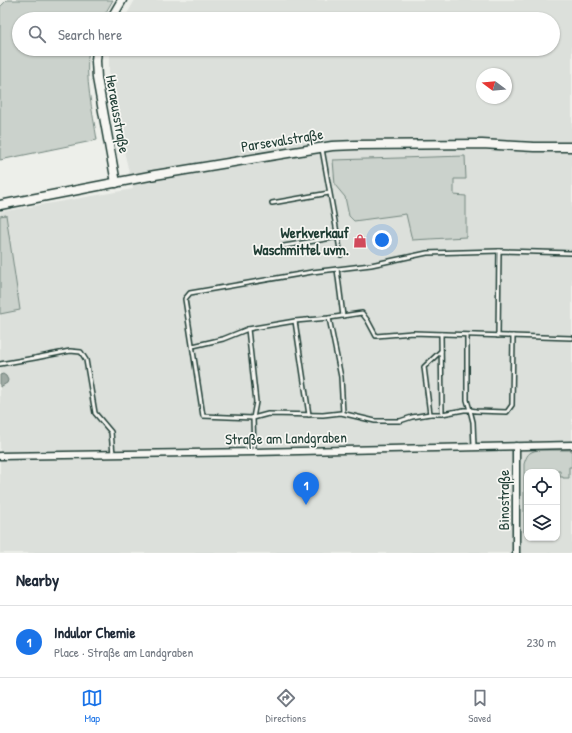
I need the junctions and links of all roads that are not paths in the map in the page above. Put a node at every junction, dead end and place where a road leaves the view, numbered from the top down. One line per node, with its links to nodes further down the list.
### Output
1 (122, 0): 2 (street)
2 (115, 12)
3 (96, 56): 6 (street, Heraeusstraße)
4 (572, 147): 5 (street, Parsevalstraße)
5 (322, 148): 6 (street, Parsevalstraße); 7 (lane)
6 (116, 183): 9 (street, Parsevalstraße)
7 (329, 193): 8 (lane); 10 (lane)
8 (272, 203)
9 (0, 205)
10 (338, 237): 11 (lane); 14 (lane)
11 (284, 246)
12 (500, 251): 13 (lane); 15 (lane); 22 (lane)
13 (572, 253)
14 (341, 255)
15 (337, 269): 16 (lane); 25 (lane)
16 (343, 316): 17 (lane); 20 (lane)
17 (329, 318): 18 (lane); 29 (lane)
18 (295, 321): 19 (lane); 32 (lane)
19 (248, 328): 25 (lane); 33 (lane)
20 (441, 334): 21 (lane); 26 (lane)
21 (467, 335): 22 (lane); 28 (lane)
22 (498, 336): 23 (lane)
23 (513, 336): 24 (lane); 28 (lane)
24 (572, 338)
25 (192, 346): 33 (lane)
26 (441, 351): 30 (lane); 31 (lane)
27 (0, 364): 38 (lane)
28 (470, 410): 31 (lane); 36 (lane)
29 (343, 413): 30 (lane); 32 (lane)
30 (430, 414): 31 (lane)
31 (442, 414)
32 (309, 415): 33 (lane)
33 (253, 418): 37 (lane)
34 (572, 445): 35 (street, Straße am Landgraben)
35 (516, 446): 36 (street, Straße am Landgraben); 40 (street, Binostraße)
36 (474, 447): 37 (street, Straße am Landgraben)
37 (254, 452): 38 (street, Straße am Landgraben)
38 (112, 454): 39 (street, Straße am Landgraben)
39 (0, 456)
40 (516, 553)

